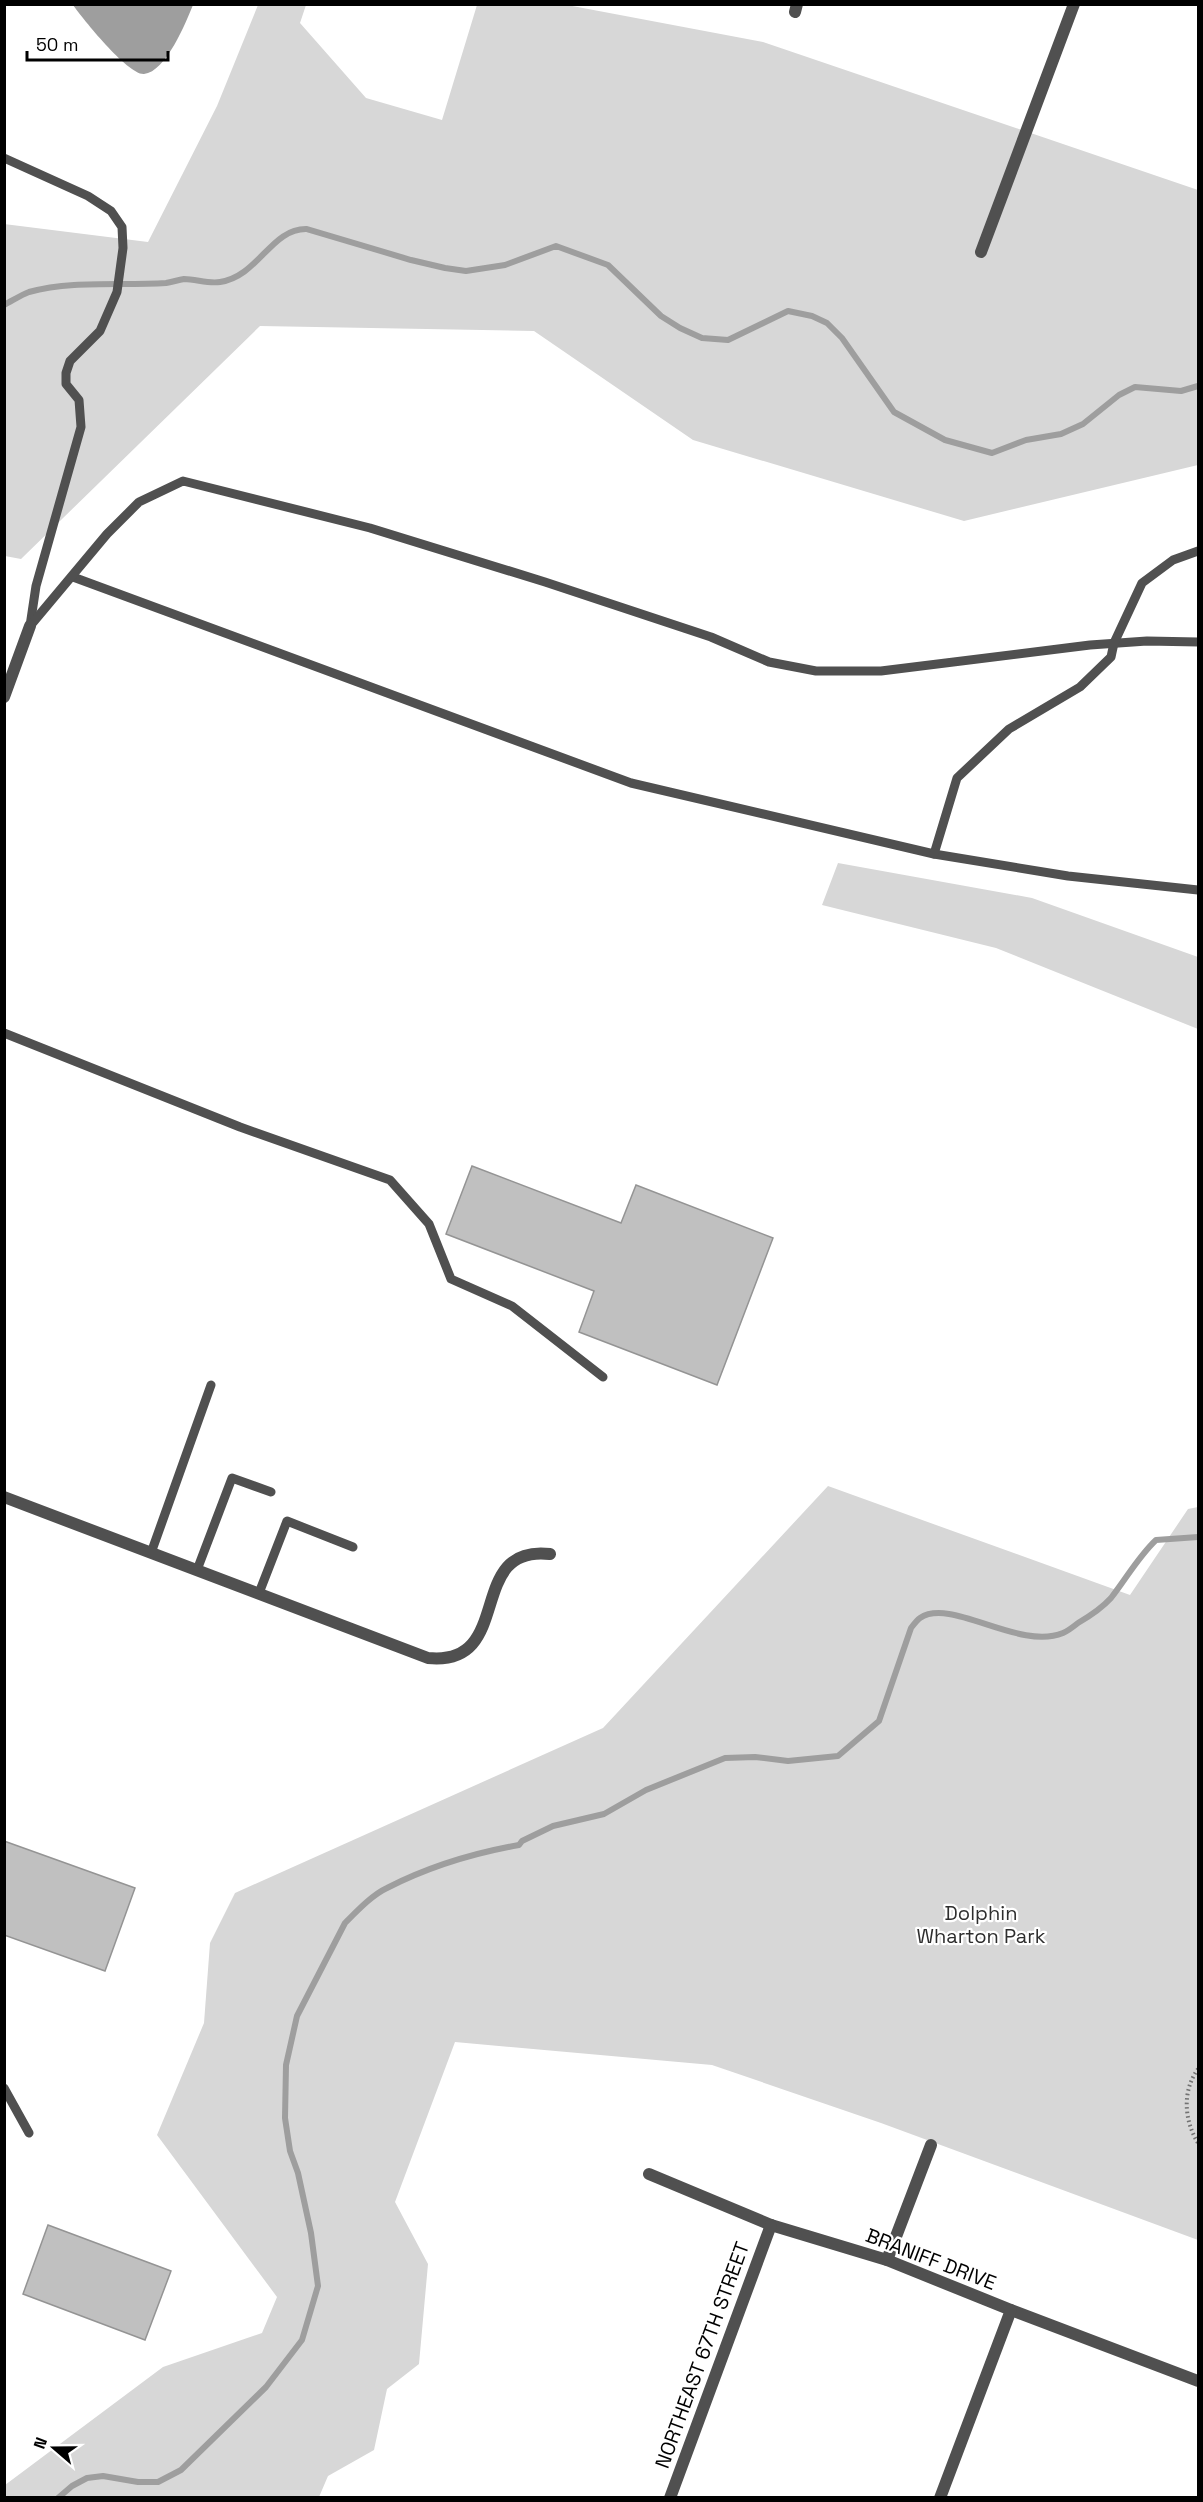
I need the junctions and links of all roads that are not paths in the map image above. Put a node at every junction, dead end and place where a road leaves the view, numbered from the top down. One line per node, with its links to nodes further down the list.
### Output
1 (1074, 4): 3 (street)
2 (4, 158): 6 (lane)
3 (981, 252)
4 (1198, 551): 8 (lane)
5 (73, 577): 6 (lane); 8 (lane); 10 (lane)
6 (30, 626): 9 (street)
7 (1198, 642): 8 (lane)
8 (1114, 643): 10 (lane)
9 (4, 697)
10 (934, 854): 11 (lane)
11 (1198, 890)
12 (4, 1033): 13 (lane)
13 (603, 1377)
14 (211, 1385): 18 (lane)
15 (271, 1492): 20 (lane)
16 (4, 1497): 18 (street)
17 (353, 1547): 21 (lane)
18 (152, 1553): 20 (street)
19 (550, 1554): 21 (street)
20 (197, 1570): 21 (street)
21 (259, 1593)
22 (4, 2088): 23 (lane)
23 (29, 2133)
24 (931, 2145): 27 (street)
25 (649, 2174): 26 (street, BRANIFF DRIVE)
26 (771, 2225): 27 (street, BRANIFF DRIVE); 30 (street, NORTHEAST 67TH STREET)
27 (887, 2260): 28 (street, BRANIFF DRIVE)
28 (1011, 2310): 29 (street, BRANIFF DRIVE); 31 (street)
29 (1198, 2380)
30 (670, 2498)
31 (940, 2498)

